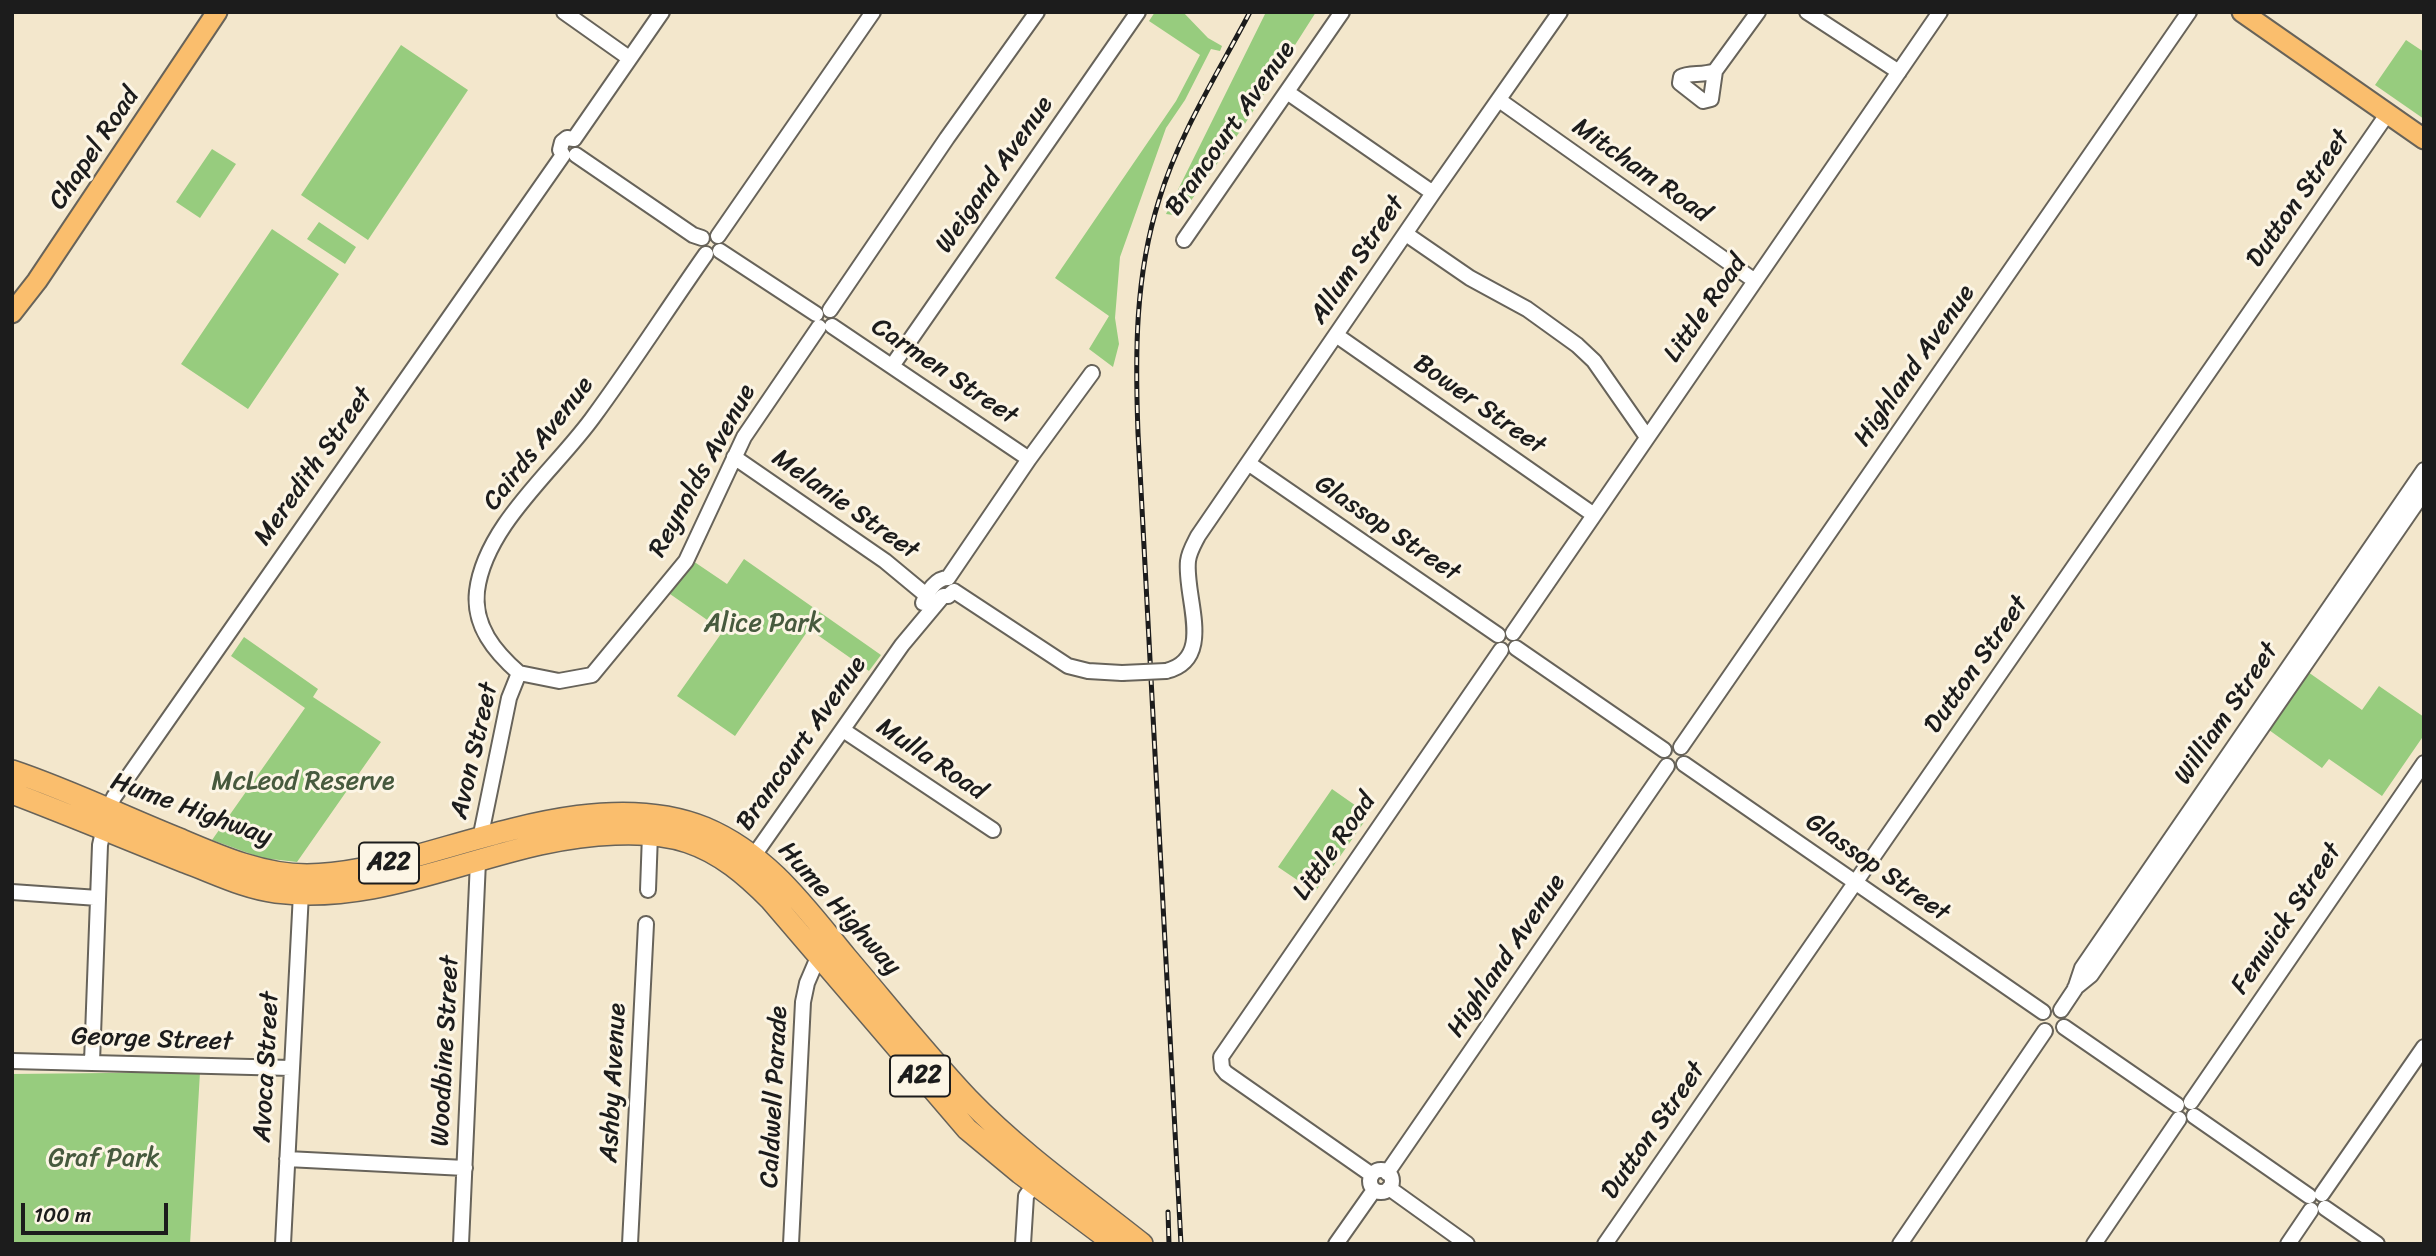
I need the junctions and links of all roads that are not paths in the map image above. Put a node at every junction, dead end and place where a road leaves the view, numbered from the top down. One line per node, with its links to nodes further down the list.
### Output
1 (218, 12): 27 (main road, Chapel Road)
2 (564, 12): 14 (street)
3 (662, 12): 14 (street)
4 (873, 12): 25 (street, Cairds Avenue)
5 (1037, 12): 28 (street, Reynolds Avenue)
6 (1138, 12): 30 (street, Weigand Avenue)
7 (1342, 12): 17 (street, Brancourt Avenue)
8 (1560, 12): 18 (street, Allum Street)
9 (1758, 12): 15 (street)
10 (1807, 12): 16 (street)
11 (1940, 12): 16 (street, Little Road)
12 (2189, 12): 45 (street, Highland Avenue)
13 (2254, 16): 19 (main road)
14 (629, 58): 21 (street, Meredith Street)
15 (1715, 71)
16 (1899, 72): 26 (street, Little Road)
17 (1287, 92): 22 (street); 24 (street, Brancourt Avenue)
18 (1499, 100): 22 (street, Allum Street); 26 (street, Mitcham Road)
19 (2388, 113): 20 (main road); 58 (street, Dutton Street)
20 (2424, 139)
21 (570, 155): 25 (street); 52 (street, Meredith Street)
22 (1433, 193): 23 (street, Allum Street)
23 (1406, 234): 29 (street, Allum Street); 32 (street)
24 (1184, 240)
25 (715, 247): 28 (street, Carmen Street); 43 (street, Cairds Avenue)
26 (1755, 281): 32 (street, Little Road)
27 (12, 313)
28 (824, 319): 30 (street, Carmen Street); 33 (street, Reynolds Avenue)
29 (1336, 335): 35 (street, Allum Street); 38 (street, Bower Street)
30 (892, 366): 34 (street, Carmen Street)
31 (1092, 373): 34 (street, Brancourt Avenue)
32 (1647, 437): 38 (street, Little Road)
33 (734, 457): 40 (street, Melanie Street); 43 (street, Reynolds Avenue)
34 (1029, 459): 39 (street, Brancourt Avenue)
35 (1248, 463): 39 (street, Allum Street, bridge); 41 (street, Glassop Street)
36 (2424, 470): 65 (street, William Street)
37 (2424, 492): 65 (street, William Street)
38 (1594, 515): 41 (street, Little Road)
39 (945, 587): 40 (street, Brancourt Avenue); 42 (street, Brancourt Avenue)
40 (926, 595): 42 (street, Brancourt Avenue)
41 (1507, 642): 46 (street, Glassop Street); 78 (street, Little Road)
42 (902, 645): 44 (street, Brancourt Avenue)
43 (519, 673): 55 (street, Avon Street)
44 (843, 730): 53 (street, Mulla Road); 57 (street, Brancourt Avenue)
45 (1681, 747): 46 (street); 48 (street)
46 (1664, 750): 49 (street)
47 (2424, 763): 74 (street, Fenwick Street)
48 (1684, 764): 49 (street); 58 (street, Glassop Street)
49 (1667, 766): 77 (street, Highland Avenue)
50 (12, 771): 52 (highway, Hume Highway / A22)
51 (12, 793): 52 (highway, Hume Highway / A22)
52 (106, 820): 55 (highway, Hume Highway / A22); 61 (highway, Hume Highway / A22); 62 (street)
53 (993, 830)
54 (650, 834): 56 (highway, Hume Highway / A22); 57 (highway, Hume Highway / A22); 59 (street)
55 (480, 839): 57 (highway, Hume Highway / A22)
56 (478, 861): 61 (highway, Hume Highway / A22); 76 (street, Woodbine Street)
57 (748, 864): 64 (highway, Hume Highway / A22); 79 (highway, Hume Highway / A22)
58 (1856, 883): 67 (street, Glassop Street); 91 (street, Dutton Street)
59 (648, 890)
60 (12, 892): 62 (street)
61 (301, 894): 73 (street, Avoca Street)
62 (98, 898): 72 (street)
63 (646, 924): 84 (street, Ashby Avenue)
64 (819, 955): 79 (highway, Hume Highway / A22); 85 (street, Caldwell Parade)
65 (2075, 989): 66 (street, William Street)
66 (2061, 1010): 67 (street); 68 (street)
67 (2043, 1012): 69 (street)
68 (2064, 1027): 69 (street); 74 (street)
69 (2045, 1031): 92 (street)
70 (2423, 1052): 81 (street)
71 (12, 1061): 72 (street, George Street)
72 (92, 1062): 73 (street, George Street)
73 (291, 1068): 75 (street, Avoca Street)
74 (2185, 1111): 81 (street); 93 (street, Fenwick Street)
75 (286, 1159): 76 (street); 82 (street, Avoca Street)
76 (465, 1168): 83 (street, Woodbine Street)
77 (1387, 1173): 78 (street); 80 (street)
78 (1372, 1175): 80 (street)
79 (1040, 1176): 86 (street); 87 (highway, Hume Highway / A22); 88 (highway, Hume Highway / A22)
80 (1382, 1189): 89 (street); 90 (street)
81 (2317, 1202): 94 (street); 95 (street)
82 (282, 1244)
83 (461, 1244)
84 (630, 1244)
85 (791, 1244)
86 (1023, 1244)
87 (1115, 1244)
88 (1142, 1244)
89 (1336, 1244)
90 (1467, 1244)
91 (1605, 1244)
92 (1900, 1244)
93 (2094, 1244)
94 (2288, 1244)
95 (2377, 1244)

